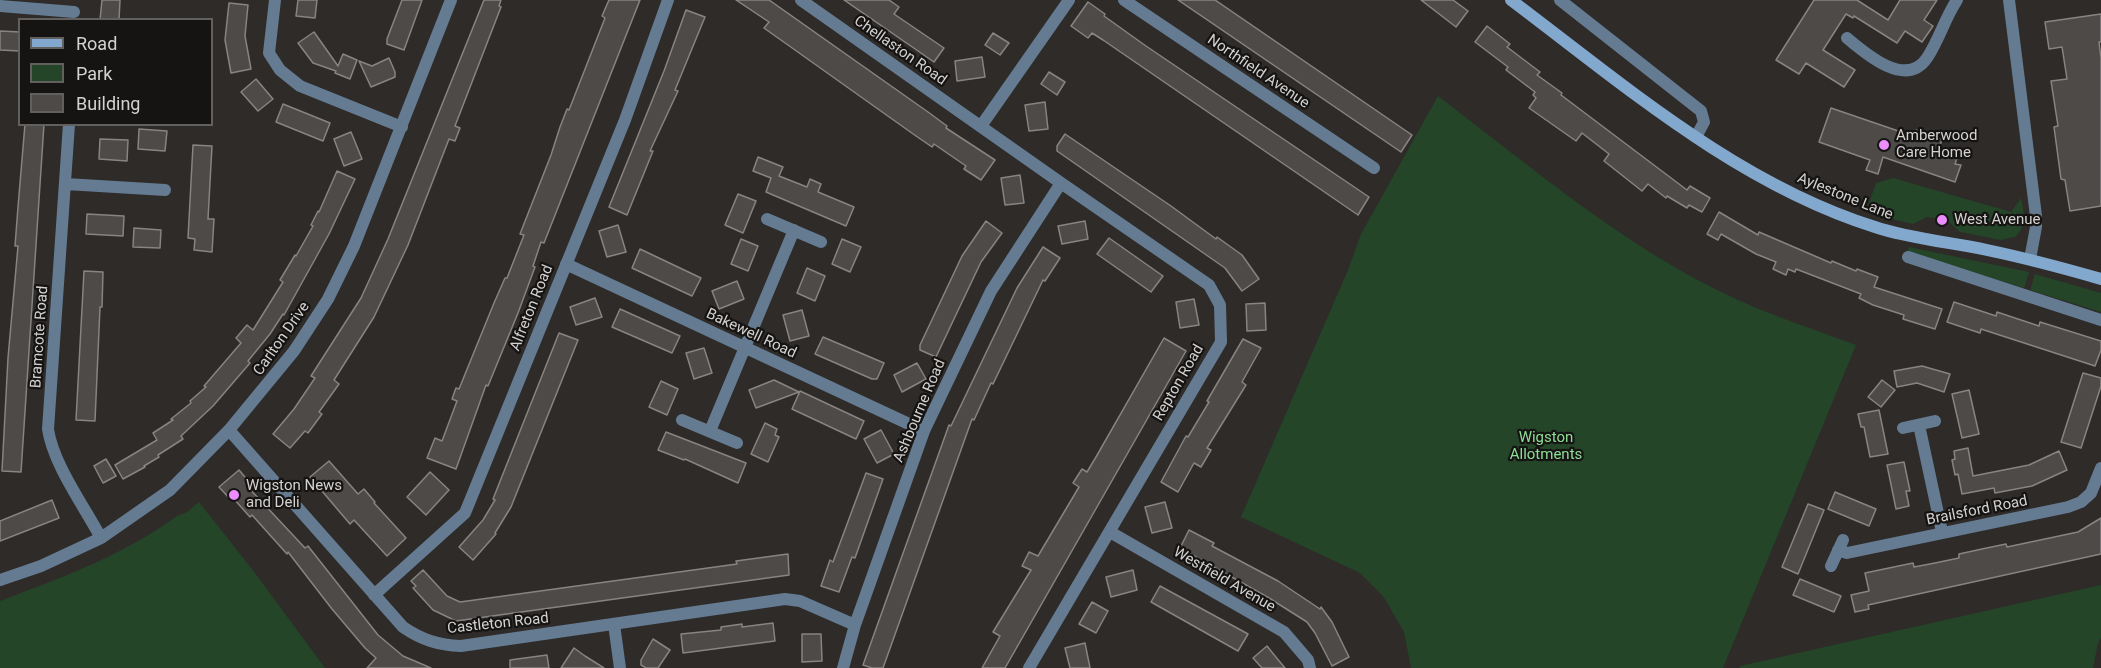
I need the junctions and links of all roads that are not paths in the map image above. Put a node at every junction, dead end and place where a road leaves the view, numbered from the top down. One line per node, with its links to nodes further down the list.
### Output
1 (275, 0): 15 (street)
2 (451, 0): 15 (street, Carlton Drive)
3 (668, 0): 27 (street, Alfreton Road)
4 (801, 0): 16 (street, Chellaston Road)
5 (1069, 0): 16 (street)
6 (1124, 0): 18 (street, Northfield Avenue)
7 (1511, 0): 17 (main road, Aylestone Lane)
8 (1560, 0): 17 (street)
9 (1957, 0): 13 (street)
10 (2009, 0): 26 (street)
11 (0, 6): 12 (street)
12 (74, 10)
13 (1847, 38)
14 (69, 126): 20 (street, Bramcote Road)
15 (402, 126): 35 (street, Carlton Drive)
16 (981, 126): 19 (street, Repton Road)
17 (1696, 137): 26 (main road, Aylestone Lane)
18 (1374, 168)
19 (1061, 183): 37 (street, Ashbourne Road); 40 (street, Repton Road)
20 (66, 184): 21 (street); 42 (street, Bramcote Road)
21 (165, 190)
22 (767, 219): 23 (street)
23 (794, 230): 24 (street); 30 (street)
24 (821, 242)
25 (1908, 258): 29 (street)
26 (2030, 260): 28 (main road, Aylestone Lane)
27 (566, 264): 30 (street, Bakewell Road); 45 (street, Alfreton Road)
28 (2101, 279)
29 (2101, 320)
30 (745, 347): 36 (street); 37 (street, Bakewell Road)
31 (682, 420): 36 (street)
32 (1935, 421): 33 (street)
33 (1920, 425): 34 (street); 41 (street)
34 (1903, 428)
35 (229, 430): 42 (street, Carlton Drive); 45 (street, Castleton Road)
36 (710, 431): 38 (street)
37 (924, 431): 47 (street, Ashbourne Road)
38 (737, 443)
39 (2101, 468): 41 (street, Brailsford Road)
40 (1110, 532): 50 (street, Repton Road); 51 (street, Westfield Avenue)
41 (1942, 532): 43 (street, Brailsford Road)
42 (101, 538): 44 (street, Carlton Drive)
43 (1831, 566)
44 (0, 580)
45 (374, 595): 46 (street, Castleton Road)
46 (614, 624): 47 (street, Castleton Road); 48 (street)
47 (855, 625): 49 (street, Ashbourne Road)
48 (620, 668)
49 (843, 668)
50 (1029, 668)
51 (1310, 668)

